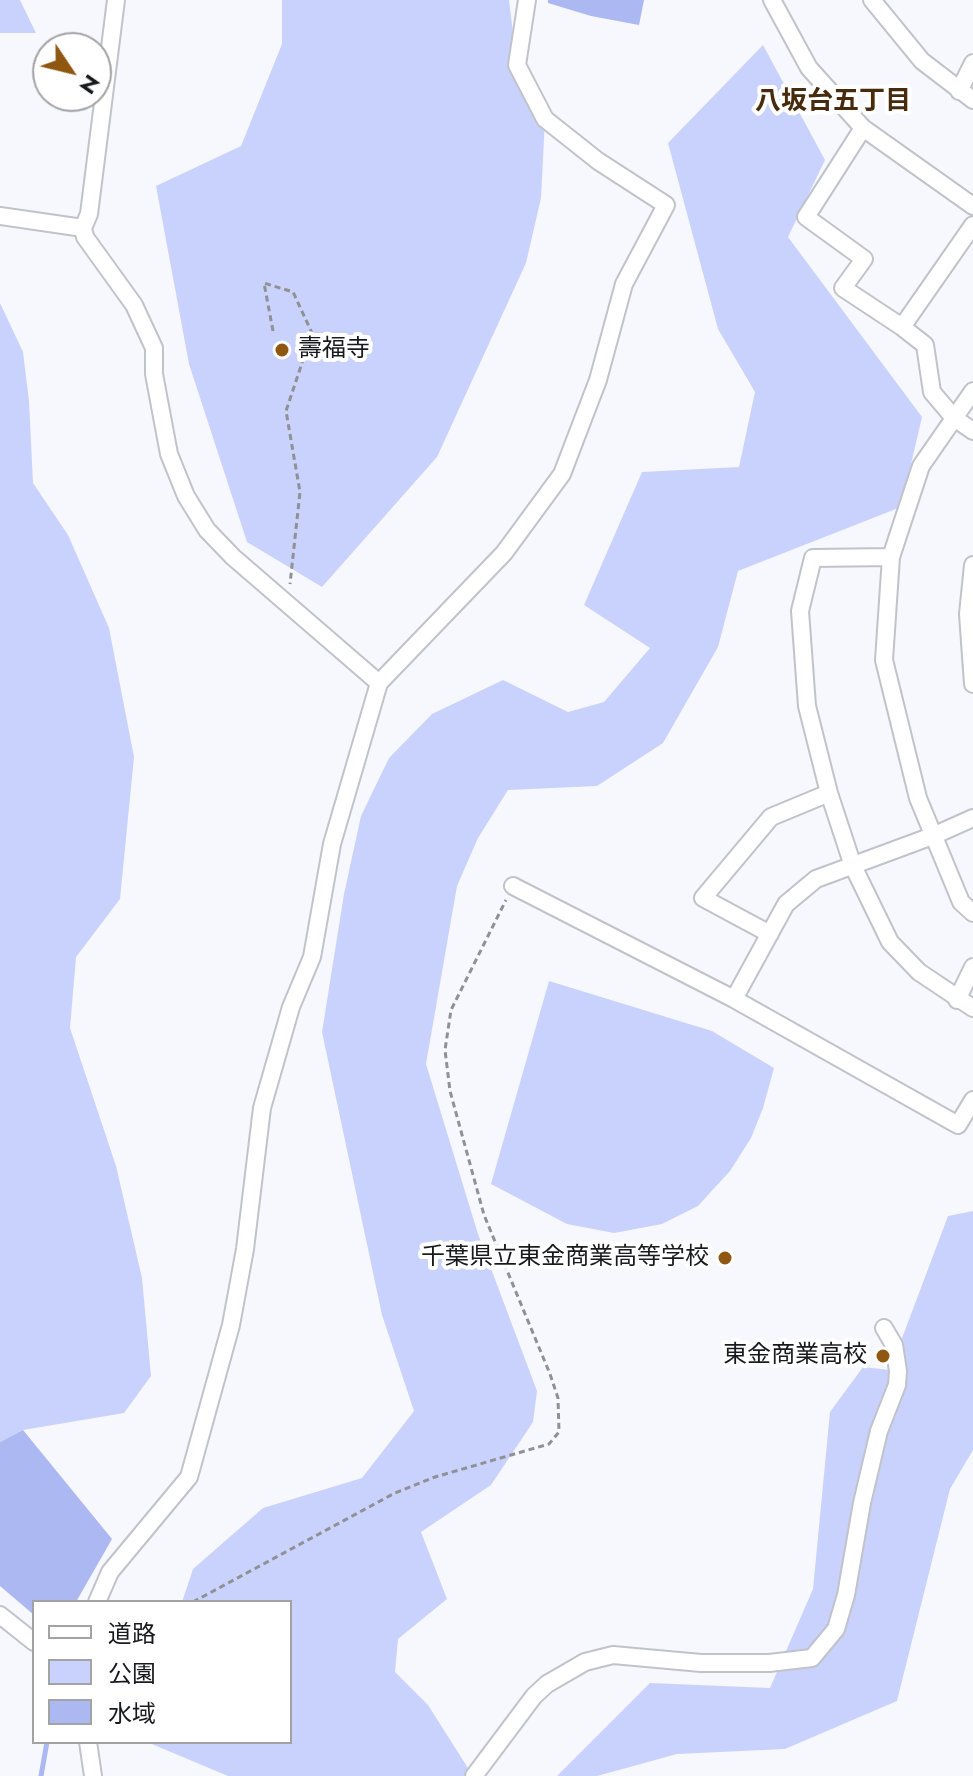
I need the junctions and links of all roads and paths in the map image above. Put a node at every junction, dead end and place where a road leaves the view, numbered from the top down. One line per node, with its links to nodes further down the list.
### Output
1 (116, 0): 11 (street)
2 (527, 0): 20 (street)
3 (772, 0): 7 (street)
4 (872, 0): 6 (street)
5 (973, 63): 6 (street)
6 (966, 95)
7 (863, 128): 8 (street); 12 (street)
8 (973, 206)
9 (0, 216): 11 (street)
10 (973, 225): 12 (street)
11 (83, 228): 19 (street)
12 (902, 327): 15 (street)
13 (273, 331): 19 (path)
14 (973, 391): 15 (street)
15 (954, 418): 16 (street); 17 (street)
16 (973, 431)
17 (891, 557): 22 (street); 24 (street)
18 (972, 570): 21 (street)
19 (287, 604): 20 (street)
20 (379, 683): 35 (street)
21 (973, 684)
22 (829, 793): 25 (street); 28 (street)
23 (973, 818): 24 (street)
24 (935, 835): 25 (street); 27 (street)
25 (853, 866): 28 (street); 31 (street)
26 (513, 886): 30 (street); 36 (path)
27 (973, 913)
28 (770, 934): 30 (street)
29 (973, 967): 31 (street)
30 (734, 999): 33 (street)
31 (957, 1000): 32 (street)
32 (973, 1008)
33 (973, 1100)
34 (884, 1328): 41 (street)
35 (98, 1600)
36 (197, 1600)
37 (0, 1615): 38 (street)
38 (32, 1640)
39 (88, 1744): 40 (street)
40 (93, 1776)
41 (474, 1776)

